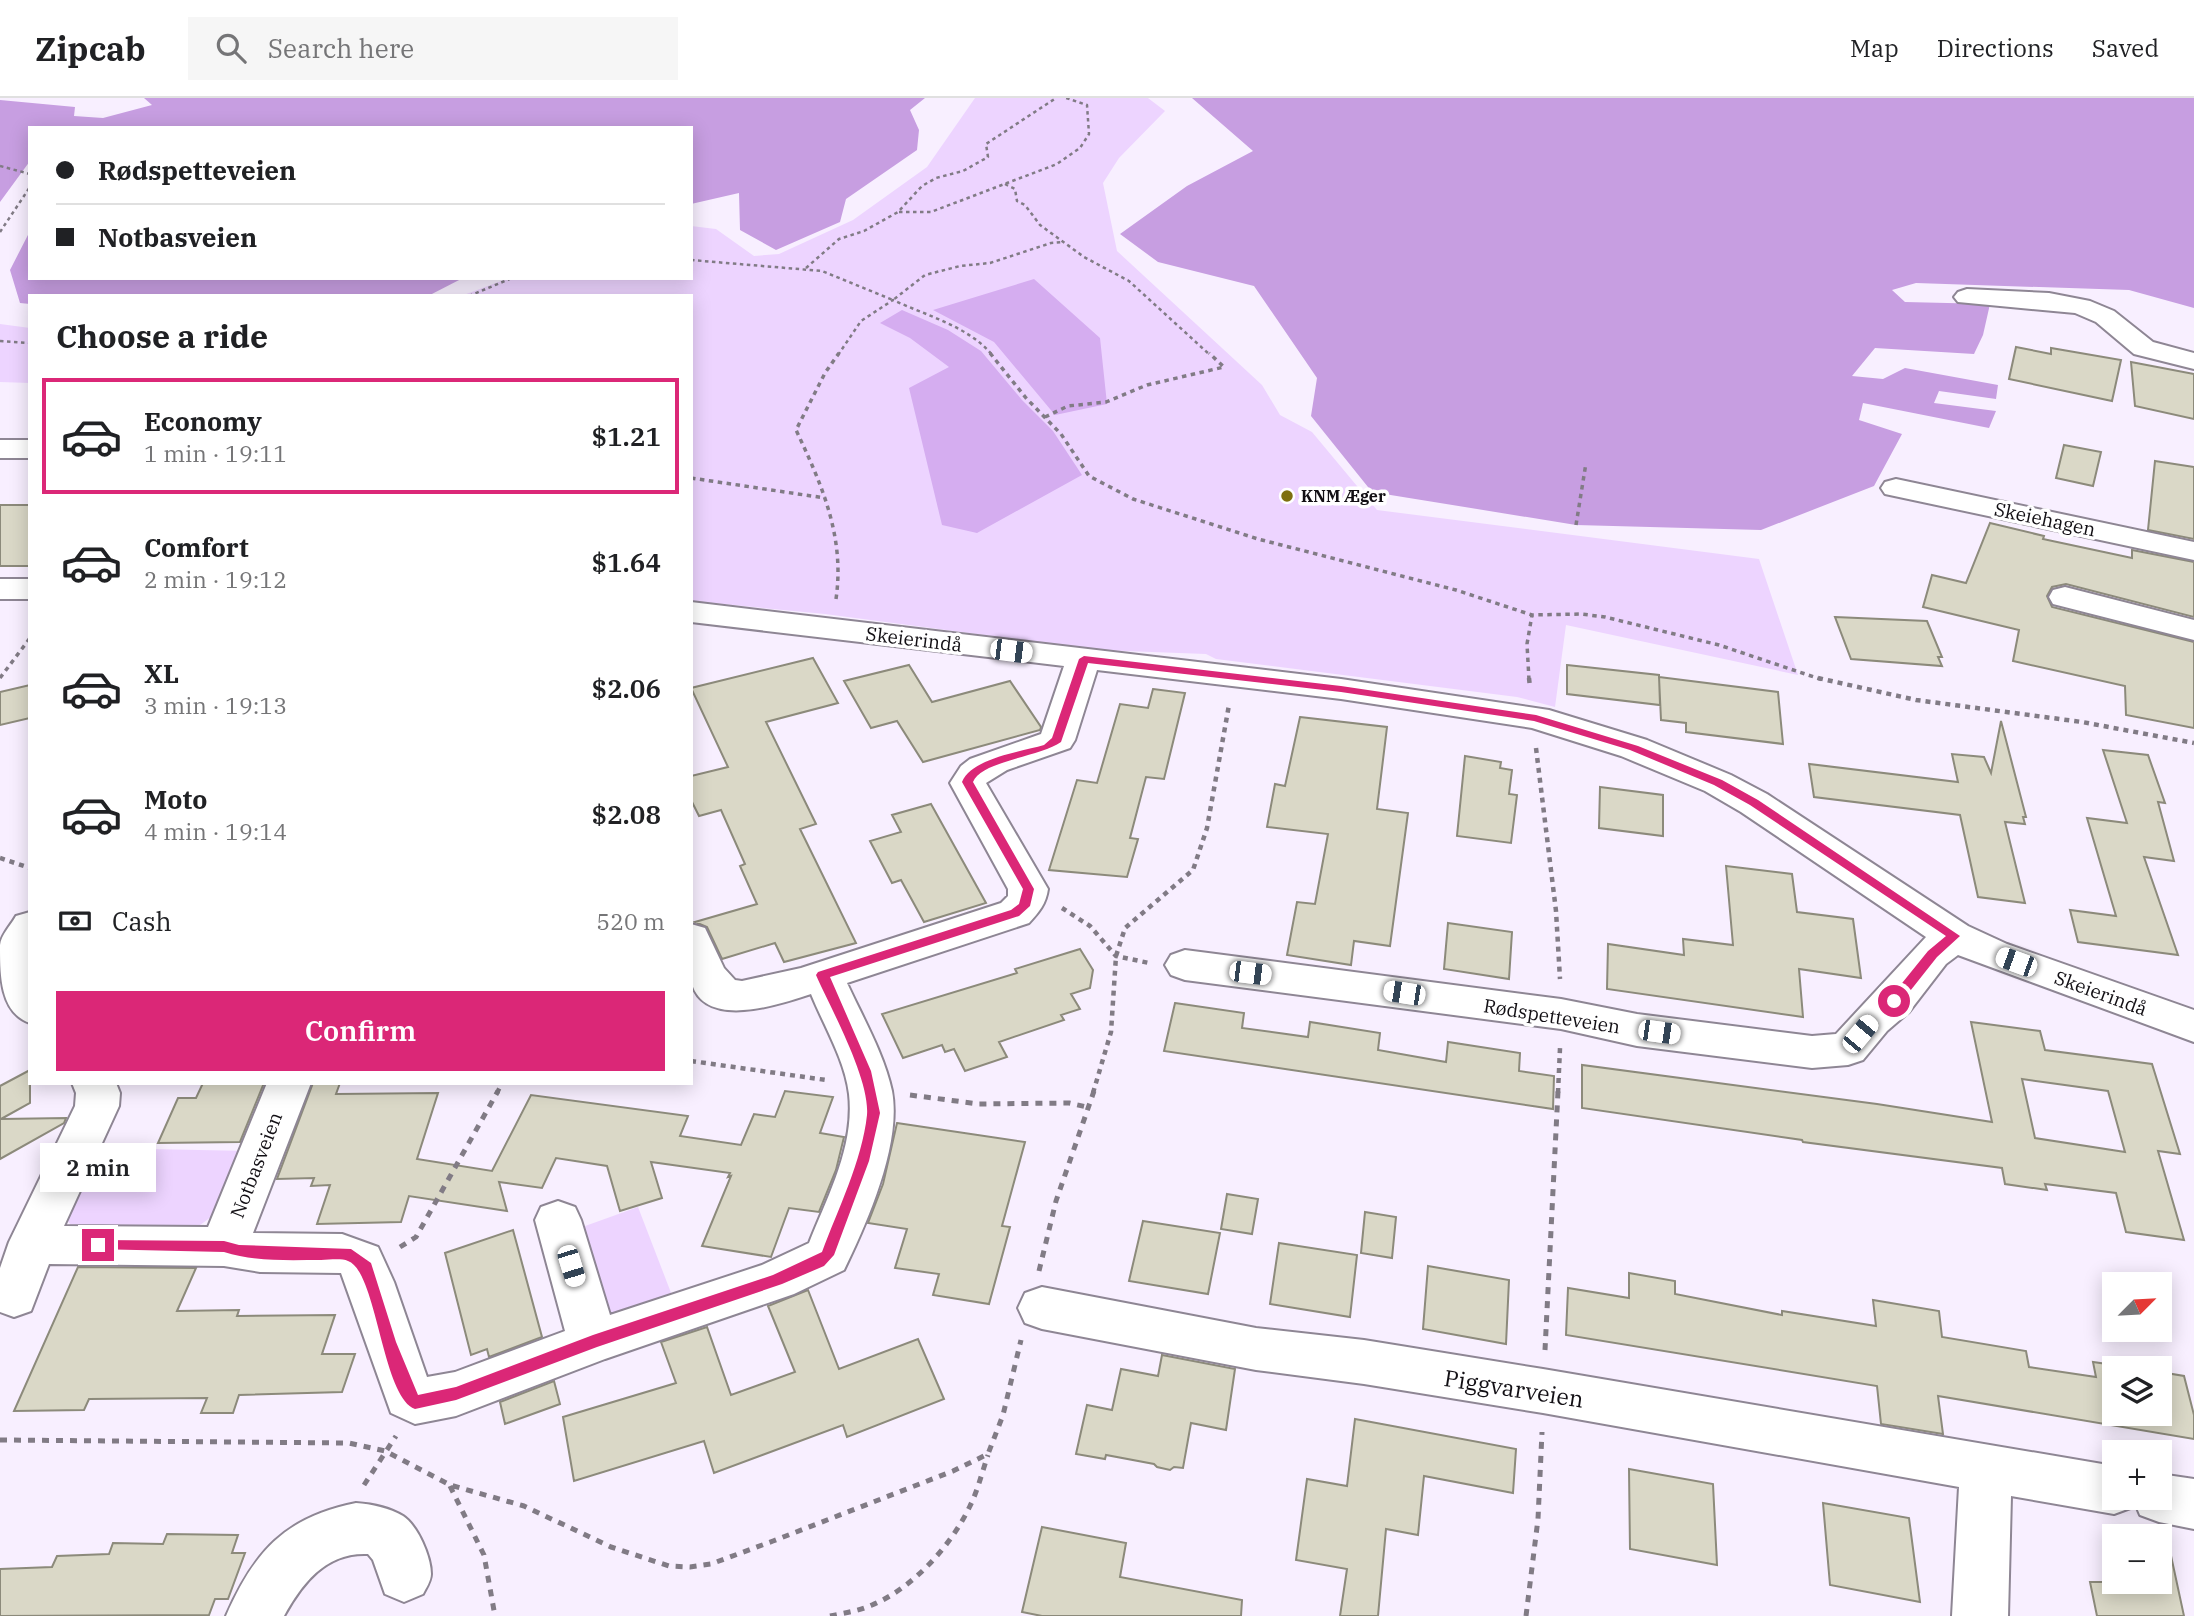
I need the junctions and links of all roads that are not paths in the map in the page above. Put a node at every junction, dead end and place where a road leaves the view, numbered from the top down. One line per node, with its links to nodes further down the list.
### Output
1 (1966, 297): 2 (street)
2 (2194, 361)
3 (1896, 488): 4 (street, Skeiehagen)
4 (2194, 551)
5 (0, 589): 6 (street)
6 (28, 589)
7 (2065, 597): 9 (street)
8 (693, 612): 10 (street, Skeierindå)
9 (2194, 630)
10 (1084, 659): 12 (street, Skeierindå); 15 (street)
11 (28, 929): 16 (street)
12 (1954, 936): 14 (street, Rødspetteveien); 17 (street, Skeierindå)
13 (693, 943): 15 (street)
14 (1185, 965)
15 (822, 975): 25 (street)
16 (28, 1006)
17 (2194, 1026)
18 (95, 1085): 21 (street)
19 (288, 1085): 22 (street, Notbasveien)
20 (558, 1220): 25 (street)
21 (33, 1242): 22 (street); 23 (street)
22 (224, 1247): 25 (street)
23 (14, 1297)
24 (1034, 1306): 26 (street, Piggvarveien)
25 (593, 1342)
26 (1986, 1469): 27 (street, Piggvarveien); 32 (street)
27 (2102, 1488)
28 (2172, 1500): 29 (street)
29 (2194, 1504)
30 (404, 1577): 31 (street)
31 (254, 1616)
32 (1980, 1616)

